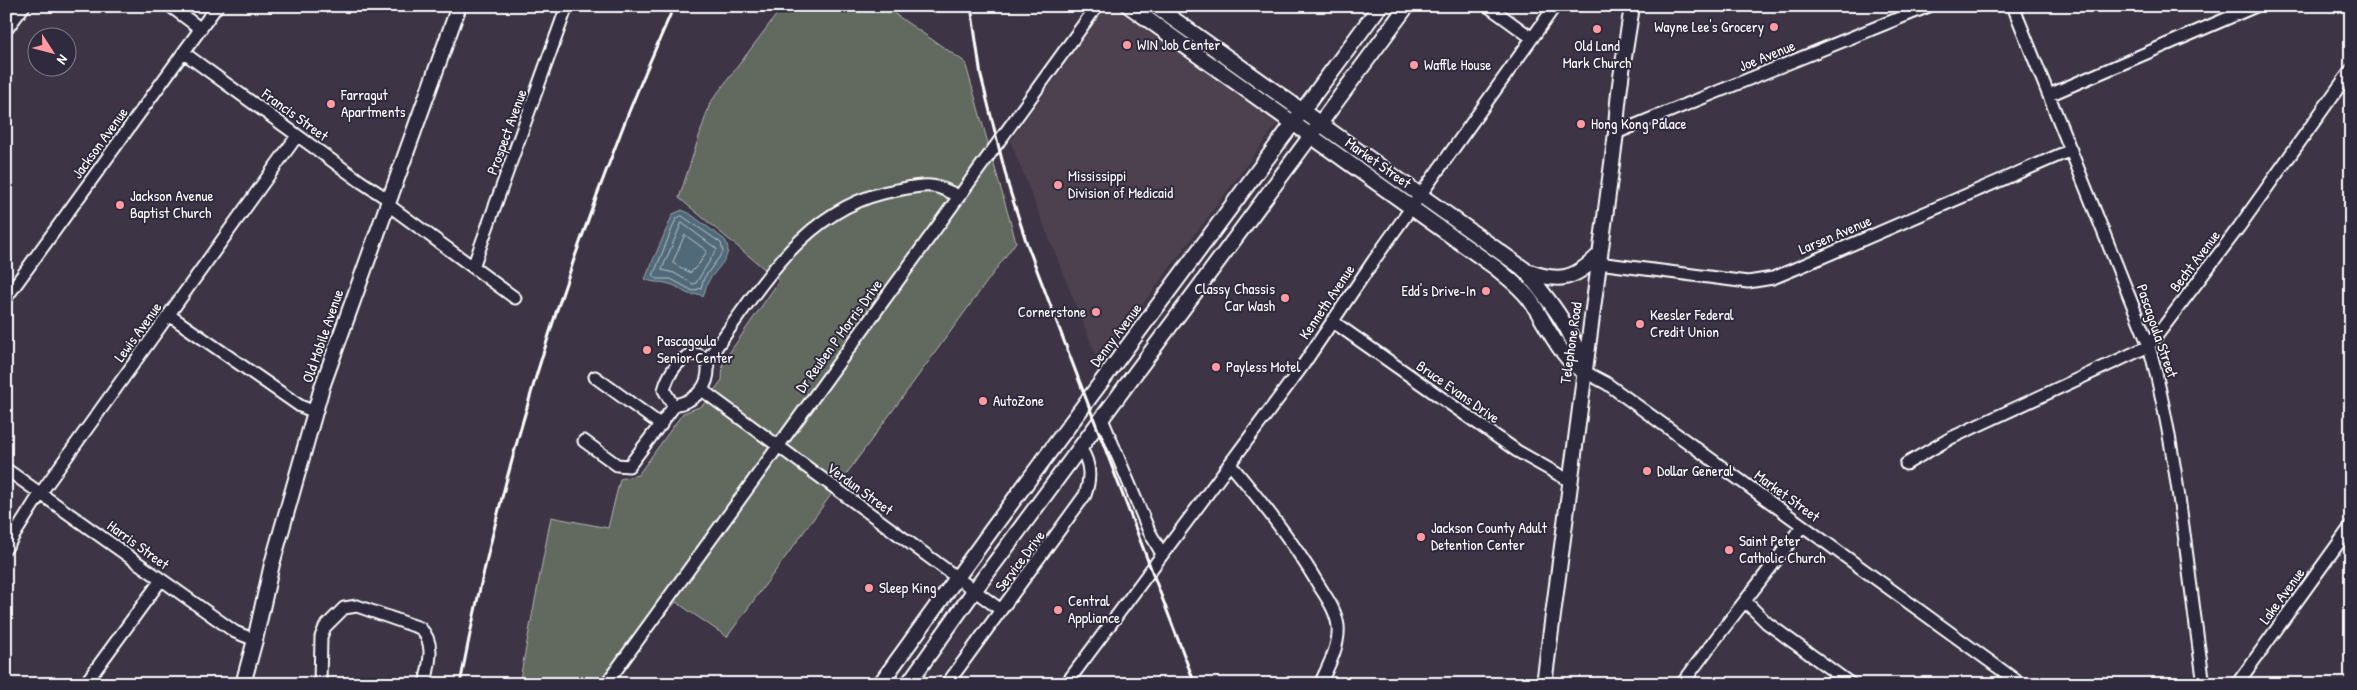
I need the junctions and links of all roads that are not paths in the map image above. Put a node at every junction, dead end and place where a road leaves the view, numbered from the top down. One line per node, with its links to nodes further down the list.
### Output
1 (24, 6): 17 (street)
2 (170, 6): 18 (street)
3 (218, 6): 18 (street, Jackson Avenue)
4 (459, 6): 32 (main road, Old Mobile Avenue)
5 (567, 6): 35 (street, Prospect Avenue)
6 (1098, 6): 31 (street, Dr Reuben P Morris Drive)
7 (1129, 6): 24 (main road, Market Street)
8 (1156, 6): 23 (main road, Market Street)
9 (1380, 6): 23 (main road, Denny Avenue)
10 (1406, 6): 25 (main road)
11 (1488, 6): 19 (street)
12 (1555, 6): 19 (street, Kenneth Avenue)
13 (1632, 6): 26 (main road, Telephone Road)
14 (1929, 6): 26 (street, Joe Avenue)
15 (2013, 6): 22 (street, Pascagoula Street)
16 (2256, 6): 22 (street)
17 (6, 30)
18 (201, 30): 20 (street, Jackson Avenue)
19 (1532, 38): 30 (street, Kenneth Avenue)
20 (184, 53): 27 (street, Francis Street); 37 (street, Jackson Avenue)
21 (2351, 70): 41 (street, Becht Avenue)
22 (2049, 95): 29 (street, Pascagoula Street)
23 (1302, 111): 24 (main road, Denny Avenue); 25 (main road, Market Street)
24 (1294, 123): 28 (main road, Market Street); 62 (main road, Denny Avenue)
25 (1320, 124): 28 (main road); 30 (main road, Market Street)
26 (1616, 133): 34 (main road, Telephone Road)
27 (298, 136): 32 (street, Francis Street); 39 (street, Lewis Avenue)
28 (1312, 136): 33 (main road, Market Street); 48 (main road)
29 (2071, 150): 34 (street, Larsen Avenue); 41 (street, Pascagoula Street)
30 (1421, 195): 33 (street, Kenneth Avenue); 36 (main road, Market Street)
31 (959, 196): 42 (street); 51 (street, Dr Reuben P Morris Drive)
32 (388, 202): 35 (street, Francis Street); 47 (main road, Old Mobile Avenue)
33 (1412, 207): 40 (street, Kenneth Avenue); 43 (main road, Market Street)
34 (1599, 259): 36 (main road); 43 (main road, Telephone Road)
35 (473, 267): 38 (street, Francis Street)
36 (1524, 269): 43 (main road, Market Street)
37 (6, 298)
38 (515, 298)
39 (169, 315): 47 (street); 57 (street, Lewis Avenue)
40 (1332, 321): 53 (street, Kenneth Avenue); 56 (street, Bruce Evans Drive)
41 (2149, 346): 54 (street, Becht Avenue); 82 (street, Pascagoula Street)
42 (707, 360): 45 (street); 46 (street)
43 (1583, 371): 56 (main road, Telephone Road); 58 (street, Market Street)
44 (595, 377): 49 (street)
45 (702, 390): 46 (street); 51 (street, Verdun Street)
46 (675, 405): 49 (street)
47 (315, 412): 67 (main road, Old Mobile Avenue)
48 (1102, 419): 52 (main road); 61 (street)
49 (661, 425): 50 (street)
50 (584, 441)
51 (777, 447): 62 (street, Verdun Street); 72 (street, Dr Reuben P Morris Drive)
52 (1080, 448): 64 (main road); 66 (street, Service Drive)
53 (1230, 464): 61 (street, Kenneth Avenue); 77 (street)
54 (1906, 464)
55 (6, 469): 57 (street, Harris Street)
56 (1570, 481): 78 (main road, Telephone Road)
57 (40, 494): 60 (street, Lewis Avenue); 63 (street, Harris Street)
58 (1802, 526): 65 (street); 81 (street, Market Street)
59 (2351, 526): 83 (street, Lake Avenue)
60 (6, 548)
61 (1162, 554): 76 (street, Kenneth Avenue)
62 (956, 578): 64 (street, Verdun Street); 73 (main road, Denny Avenue)
63 (161, 580): 67 (street, Harris Street); 68 (street)
64 (974, 591): 66 (street, Verdun Street); 74 (main road)
65 (1746, 602): 79 (street); 80 (street)
66 (1001, 610): 75 (street, Service Drive)
67 (255, 640): 69 (main road, Old Mobile Avenue)
68 (85, 684)
69 (243, 684)
70 (320, 684): 71 (street)
71 (425, 684)
72 (606, 684)
73 (880, 684)
74 (908, 684)
75 (947, 684)
76 (1066, 684)
77 (1320, 684)
78 (1544, 684)
79 (1682, 684)
80 (1851, 684)
81 (2021, 684)
82 (2204, 684)
83 (2237, 684)

